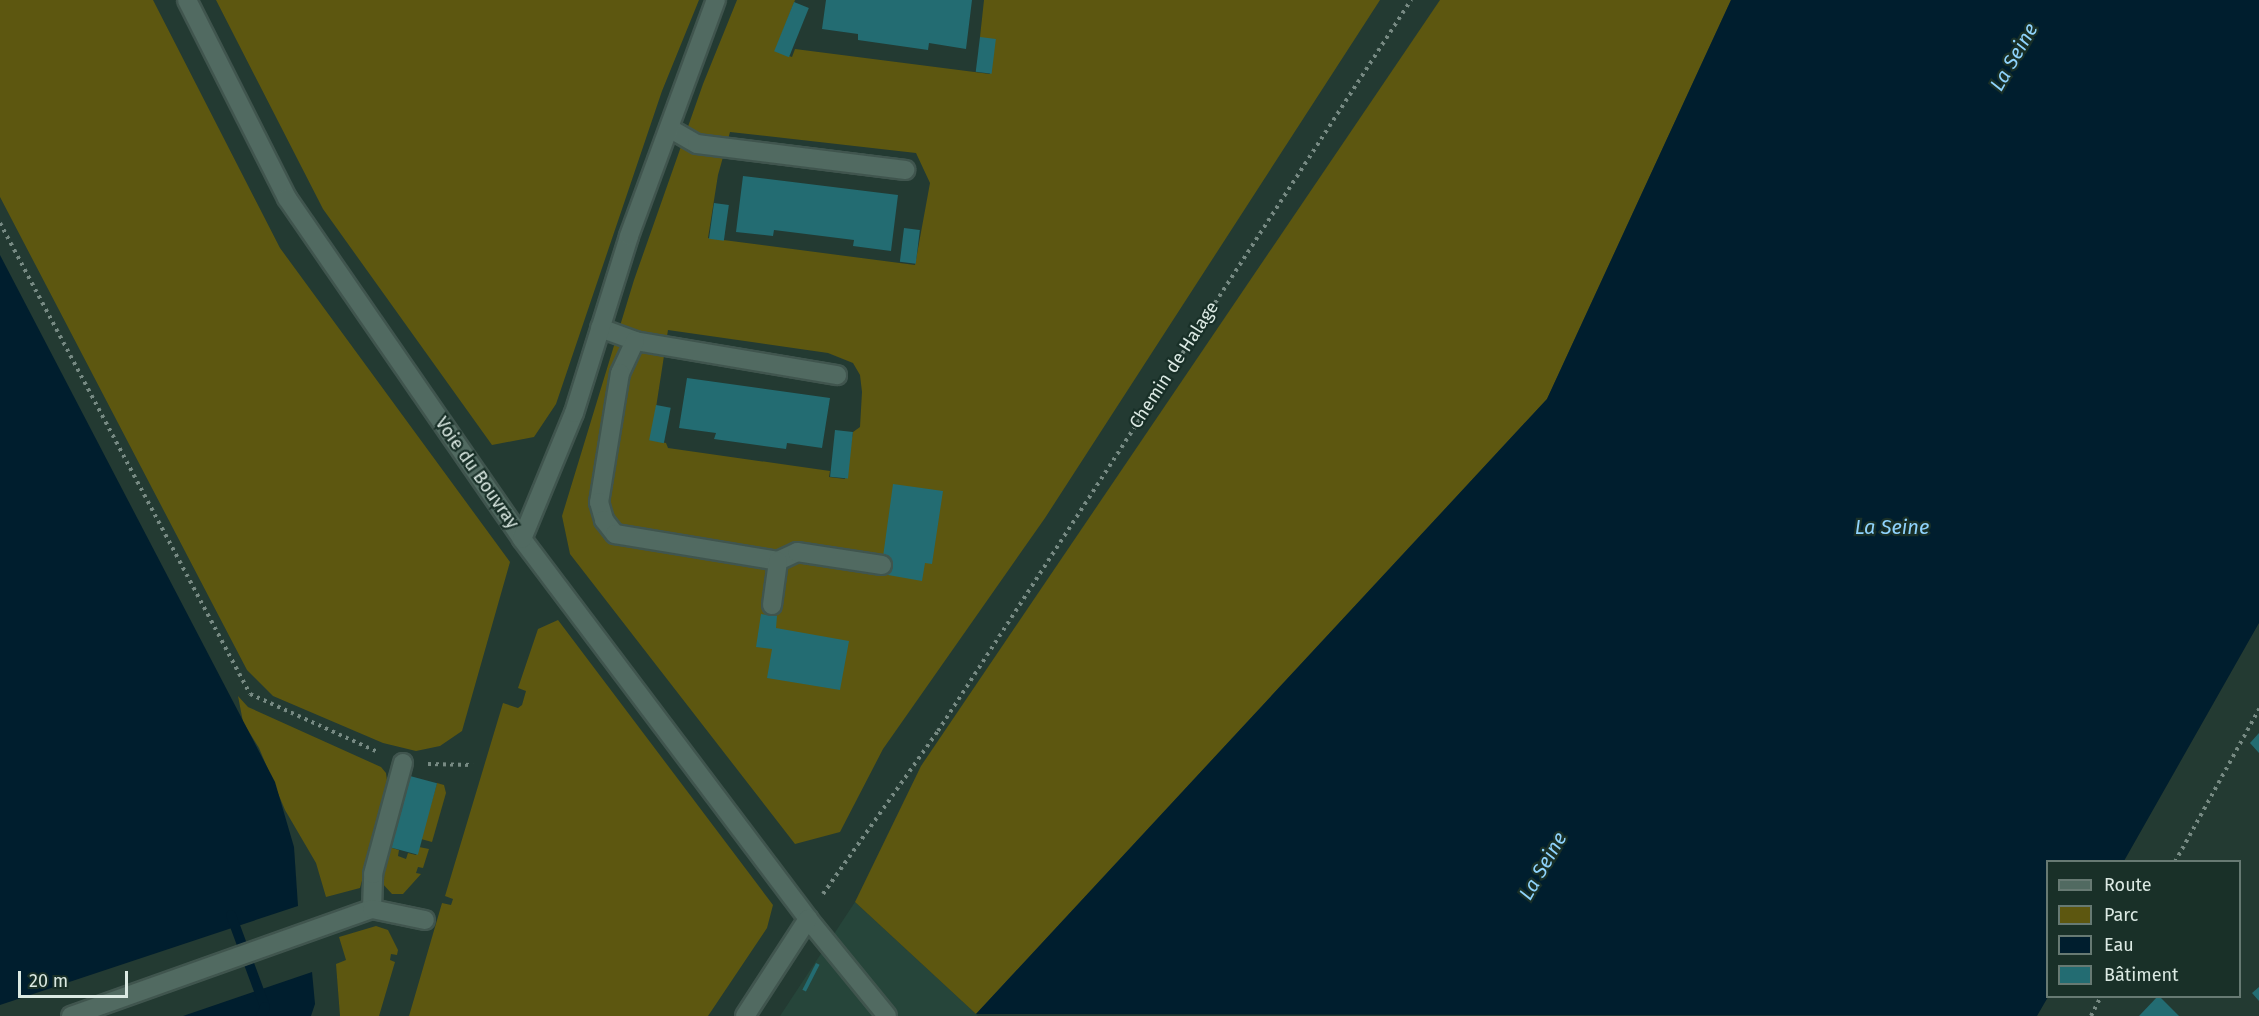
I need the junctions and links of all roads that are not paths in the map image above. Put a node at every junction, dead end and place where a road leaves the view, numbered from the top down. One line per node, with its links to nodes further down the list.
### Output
1 (187, 0): 8 (street, Voie du Bouvray)
2 (717, 0): 3 (street)
3 (669, 128): 4 (street); 5 (street)
4 (905, 170)
5 (600, 328): 6 (street); 8 (street)
6 (635, 341): 7 (street); 9 (street)
7 (837, 375)
8 (522, 539): 14 (street, Voie du Bouvray)
9 (778, 561): 10 (street); 11 (street)
10 (882, 564)
11 (772, 605)
12 (403, 763): 13 (street)
13 (372, 909): 15 (street); 16 (street)
14 (808, 919): 17 (street); 18 (street, Voie du Bouvray)
15 (425, 920)
16 (71, 1016)
17 (745, 1016)
18 (887, 1016)

